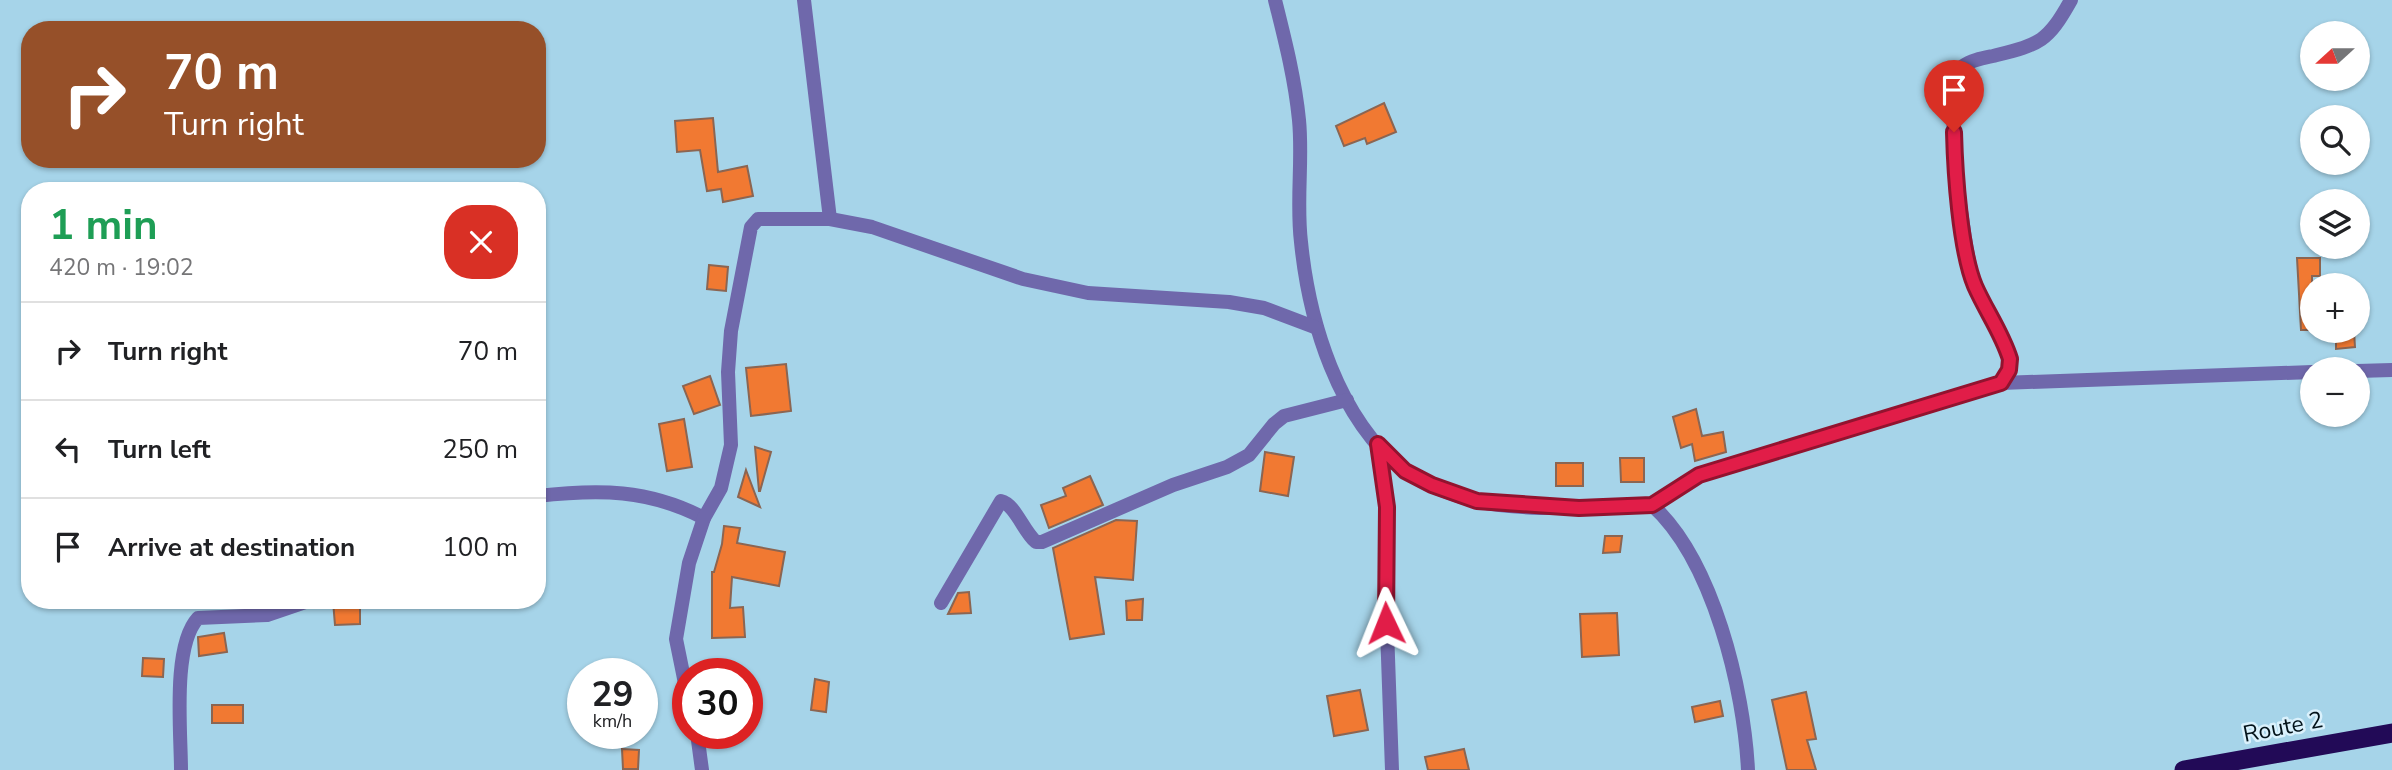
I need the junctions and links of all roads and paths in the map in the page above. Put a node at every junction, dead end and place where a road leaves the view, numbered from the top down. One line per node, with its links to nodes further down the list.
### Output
1 (804, 0): 4 (street)
2 (1275, 0): 5 (street)
3 (2071, 0): 9 (street)
4 (830, 219): 5 (street); 14 (street)
5 (1317, 328): 10 (street)
6 (2392, 370): 7 (street)
7 (2370, 371)
8 (2300, 372): 9 (street)
9 (2001, 383): 13 (street)
10 (1347, 400): 11 (street); 15 (street)
11 (1378, 444): 13 (street); 22 (street)
12 (546, 495): 14 (street)
13 (1652, 505): 23 (street)
14 (704, 519): 17 (street)
15 (941, 603)
16 (285, 609): 20 (street)
17 (680, 658)
18 (2392, 733): 24 (highway, Route 2)
19 (699, 749): 21 (street)
20 (181, 770)
21 (702, 770)
22 (1392, 770)
23 (1748, 770)
24 (2184, 770)

